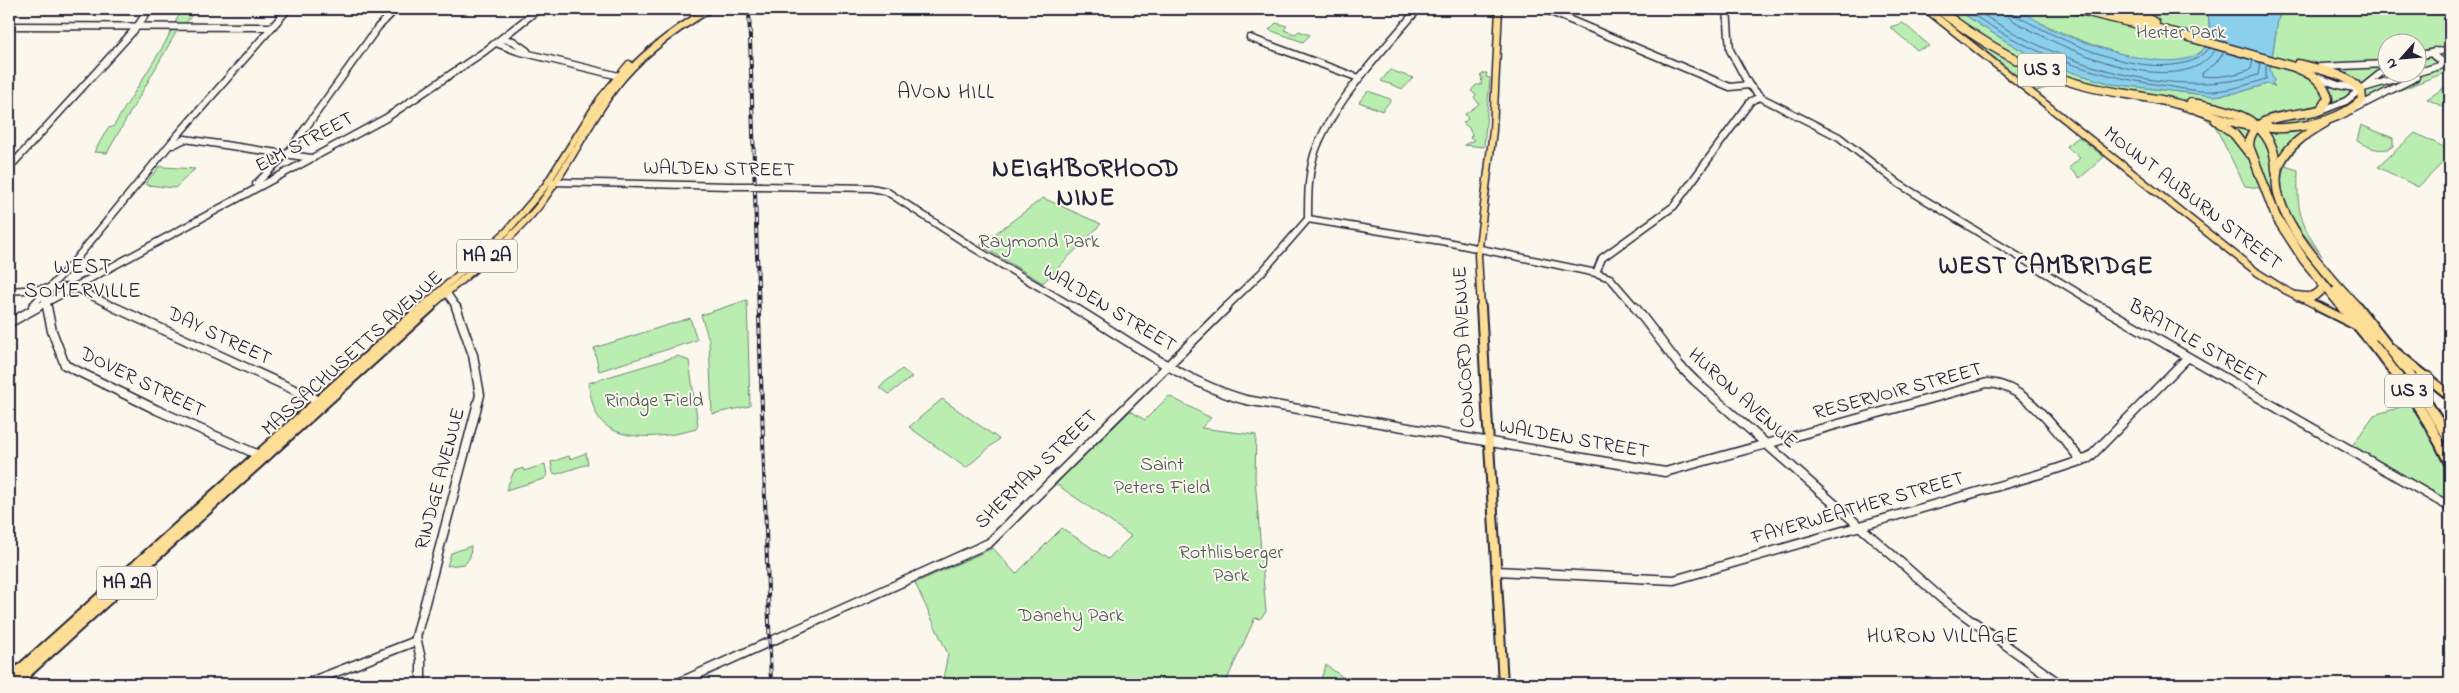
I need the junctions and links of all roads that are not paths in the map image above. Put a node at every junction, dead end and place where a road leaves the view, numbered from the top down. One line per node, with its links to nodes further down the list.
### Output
1 (149, 9): 20 (street)
2 (288, 9): 21 (street)
3 (396, 9): 51 (street)
4 (539, 9): 22 (street, ELM STREET)
5 (700, 9): 37 (main road, MASSACHUSETTS AVENUE / MA 2A)
6 (710, 9): 37 (main road, MASSACHUSETTS AVENUE / MA 2A)
7 (1418, 9): 39 (street)
8 (1499, 9): 61 (main road, CONCORD AVENUE)
9 (1544, 9): 40 (street)
10 (1727, 9): 40 (street, BRATTLE STREET)
11 (1926, 9): 68 (main road, MOUNT AUBURN STREET)
12 (1938, 9): 43 (highway, US 3)
13 (2075, 9): 17 (highway)
14 (2086, 9): 17 (highway)
15 (2109, 9): 18 (highway)
16 (2132, 9): 18 (highway)
17 (2109, 17): 23 (highway)
18 (2155, 23): 23 (highway)
19 (9, 26): 20 (street)
20 (137, 27): 21 (street); 55 (street)
21 (272, 27): 48 (street)
22 (514, 29): 25 (street, ELM STREET); 26 (street)
23 (2192, 36): 35 (highway)
24 (1250, 38): 39 (street)
25 (499, 41): 26 (street); 29 (street); 53 (street, ELM STREET)
26 (517, 44): 29 (street)
27 (2450, 49): 28 (street)
28 (2436, 51): 30 (street); 32 (street)
29 (532, 53): 37 (street)
30 (2426, 53)
31 (2426, 58): 34 (street)
32 (2450, 63): 34 (street)
33 (2376, 65): 35 (street)
34 (2437, 67): 36 (street)
35 (2308, 70): 41 (highway); 46 (highway)
36 (2429, 70): 41 (street); 45 (street)
37 (620, 76): 57 (main road, MASSACHUSETTS AVENUE / MA 2A)
38 (2376, 76): 41 (street)
39 (1359, 78): 59 (street)
40 (1750, 86): 42 (street, BRATTLE STREET)
41 (2360, 88): 45 (highway); 46 (street)
42 (1760, 96): 62 (street); 74 (street, BRATTLE STREET)
43 (2159, 100): 44 (highway, US 3); 49 (highway, US 3)
44 (2186, 106): 49 (highway); 54 (highway, US 3)
45 (2349, 111): 47 (highway)
46 (2308, 114): 49 (highway)
47 (2336, 117): 49 (highway); 56 (highway)
48 (189, 124): 50 (street); 52 (street)
49 (2256, 127): 54 (highway); 56 (highway, US 3)
50 (185, 139): 51 (street); 52 (street)
51 (286, 154): 53 (street); 58 (street)
52 (163, 155): 65 (street)
53 (312, 158): 58 (street, ELM STREET)
54 (2252, 159): 60 (highway, US 3)
55 (9, 168)
56 (2276, 176): 73 (highway, US 3)
57 (552, 182): 66 (main road, MASSACHUSETTS AVENUE / MA 2A); 75 (street, WALDEN STREET, bridge)
58 (242, 194): 64 (street, ELM STREET)
59 (1308, 219): 61 (street, HURON AVENUE); 75 (street, SHERMAN STREET)
60 (2278, 219): 63 (highway, US 3); 73 (highway)
61 (1479, 248): 62 (street, HURON AVENUE); 81 (main road, CONCORD AVENUE)
62 (1596, 273): 82 (street, HURON AVENUE)
63 (2321, 281): 68 (highway); 72 (highway, US 3)
64 (74, 287): 65 (street); 69 (street, ELM STREET); 79 (street, DAY STREET)
65 (48, 290): 67 (street); 69 (street); 70 (street)
66 (446, 290): 79 (main road, MASSACHUSETTS AVENUE / MA 2A); 90 (street, RINDGE AVENUE)
67 (9, 291)
68 (2297, 296): 72 (main road, MOUNT AUBURN STREET)
69 (45, 302): 70 (street, ELM STREET); 83 (street, DOVER STREET)
70 (20, 316): 71 (street)
71 (9, 323)
72 (2356, 326): 73 (main road, MOUNT AUBURN STREET); 85 (highway, US 3)
73 (2389, 347): 76 (main road, MOUNT AUBURN STREET); 77 (highway, US 3)
74 (2187, 358): 84 (street, FAYERWEATHER STREET); 87 (street, BRATTLE STREET)
75 (1170, 364): 81 (street, WALDEN STREET); 95 (street, SHERMAN STREET)
76 (2428, 377): 77 (highway); 78 (main road, MOUNT AUBURN STREET)
77 (2417, 386): 80 (highway, US 3)
78 (2450, 396)
79 (321, 402): 83 (main road, MASSACHUSETTS AVENUE / MA 2A)
80 (2450, 441)
81 (1486, 442): 86 (street, WALDEN STREET); 89 (main road, CONCORD AVENUE)
82 (1767, 444): 84 (street, RESERVOIR STREET); 86 (street, RESERVOIR STREET); 88 (street, HURON AVENUE)
83 (262, 456): 91 (main road, MASSACHUSETTS AVENUE / MA 2A); 92 (main road, MASSACHUSETTS AVENUE / MA 2A)
84 (2082, 461): 88 (street, FAYERWEATHER STREET)
85 (2450, 464)
86 (1665, 472)
87 (2450, 507)
88 (1859, 526): 89 (street, FAYERWEATHER STREET); 97 (street, HURON AVENUE)
89 (1496, 571): 96 (main road, CONCORD AVENUE)
90 (416, 641): 93 (street); 94 (street, RINDGE AVENUE)
91 (9, 679)
92 (15, 684)
93 (304, 684)
94 (421, 684)
95 (676, 684)
96 (1503, 684)
97 (2060, 684)

